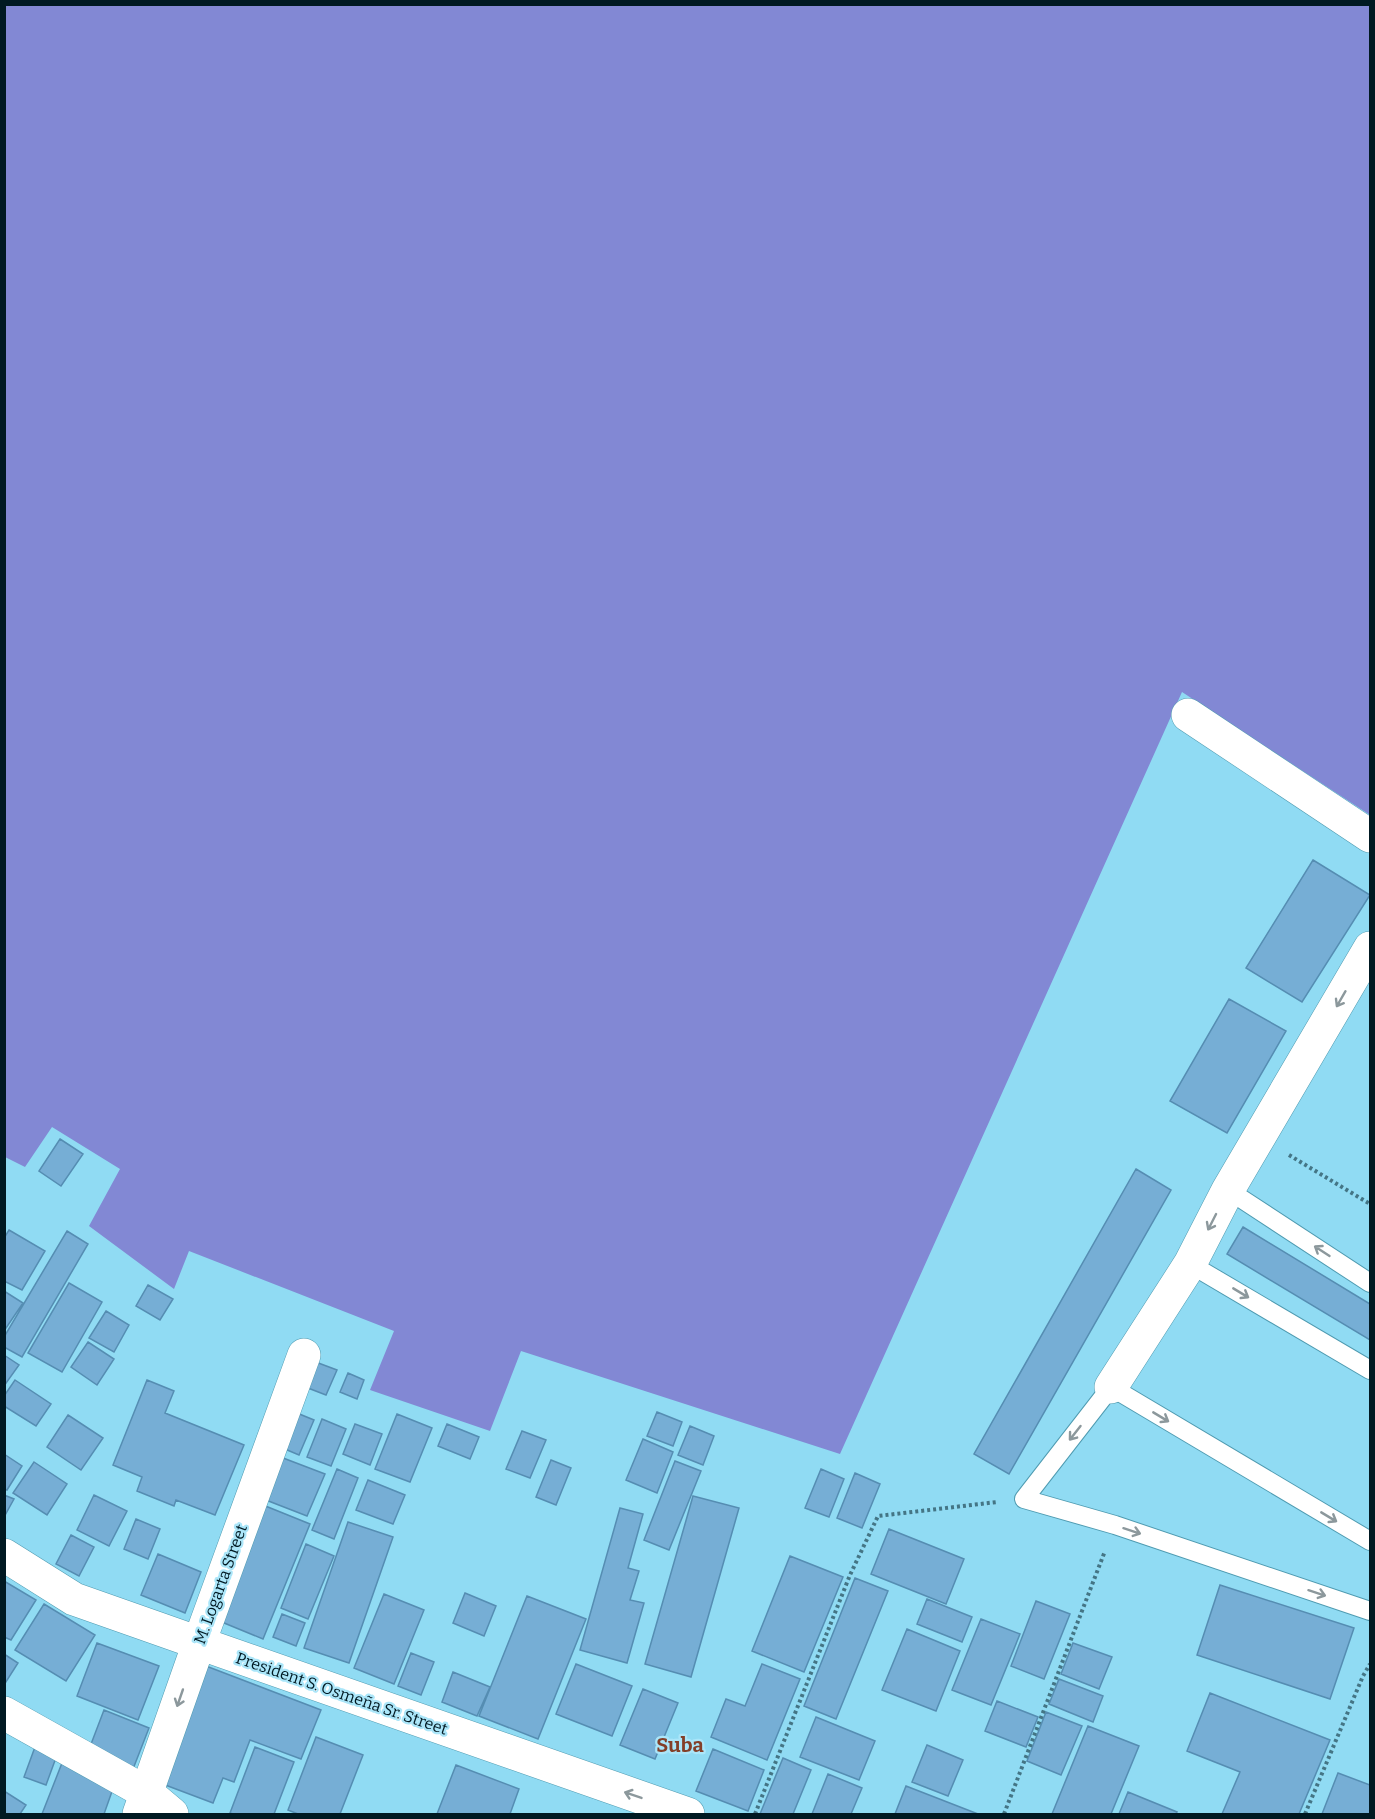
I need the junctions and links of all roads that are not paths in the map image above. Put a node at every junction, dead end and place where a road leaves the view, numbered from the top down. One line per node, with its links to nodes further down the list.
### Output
1 (1188, 715): 2 (street)
2 (1371, 836)
3 (1371, 948): 4 (street, one-way to 4)
4 (1228, 1190): 5 (street, one-way to 5); 6 (lane, one-way to 4)
5 (1190, 1264): 8 (lane, one-way to 8); 9 (street)
6 (1371, 1283)
7 (304, 1355): 13 (street, M. Logarta Street)
8 (1371, 1370)
9 (1111, 1387): 10 (lane, one-way to 10); 12 (lane, one-way to 12)
10 (1371, 1541)
11 (4, 1555): 13 (street, President S. Osmeña Sr. Street)
12 (1371, 1611)
13 (199, 1642): 15 (street, M. Logarta Street, one-way to 15); 17 (street, President S. Osmeña Sr. Street, one-way to 13)
14 (4, 1713): 15 (street)
15 (143, 1804): 16 (street)
16 (172, 1815)
17 (688, 1815)

